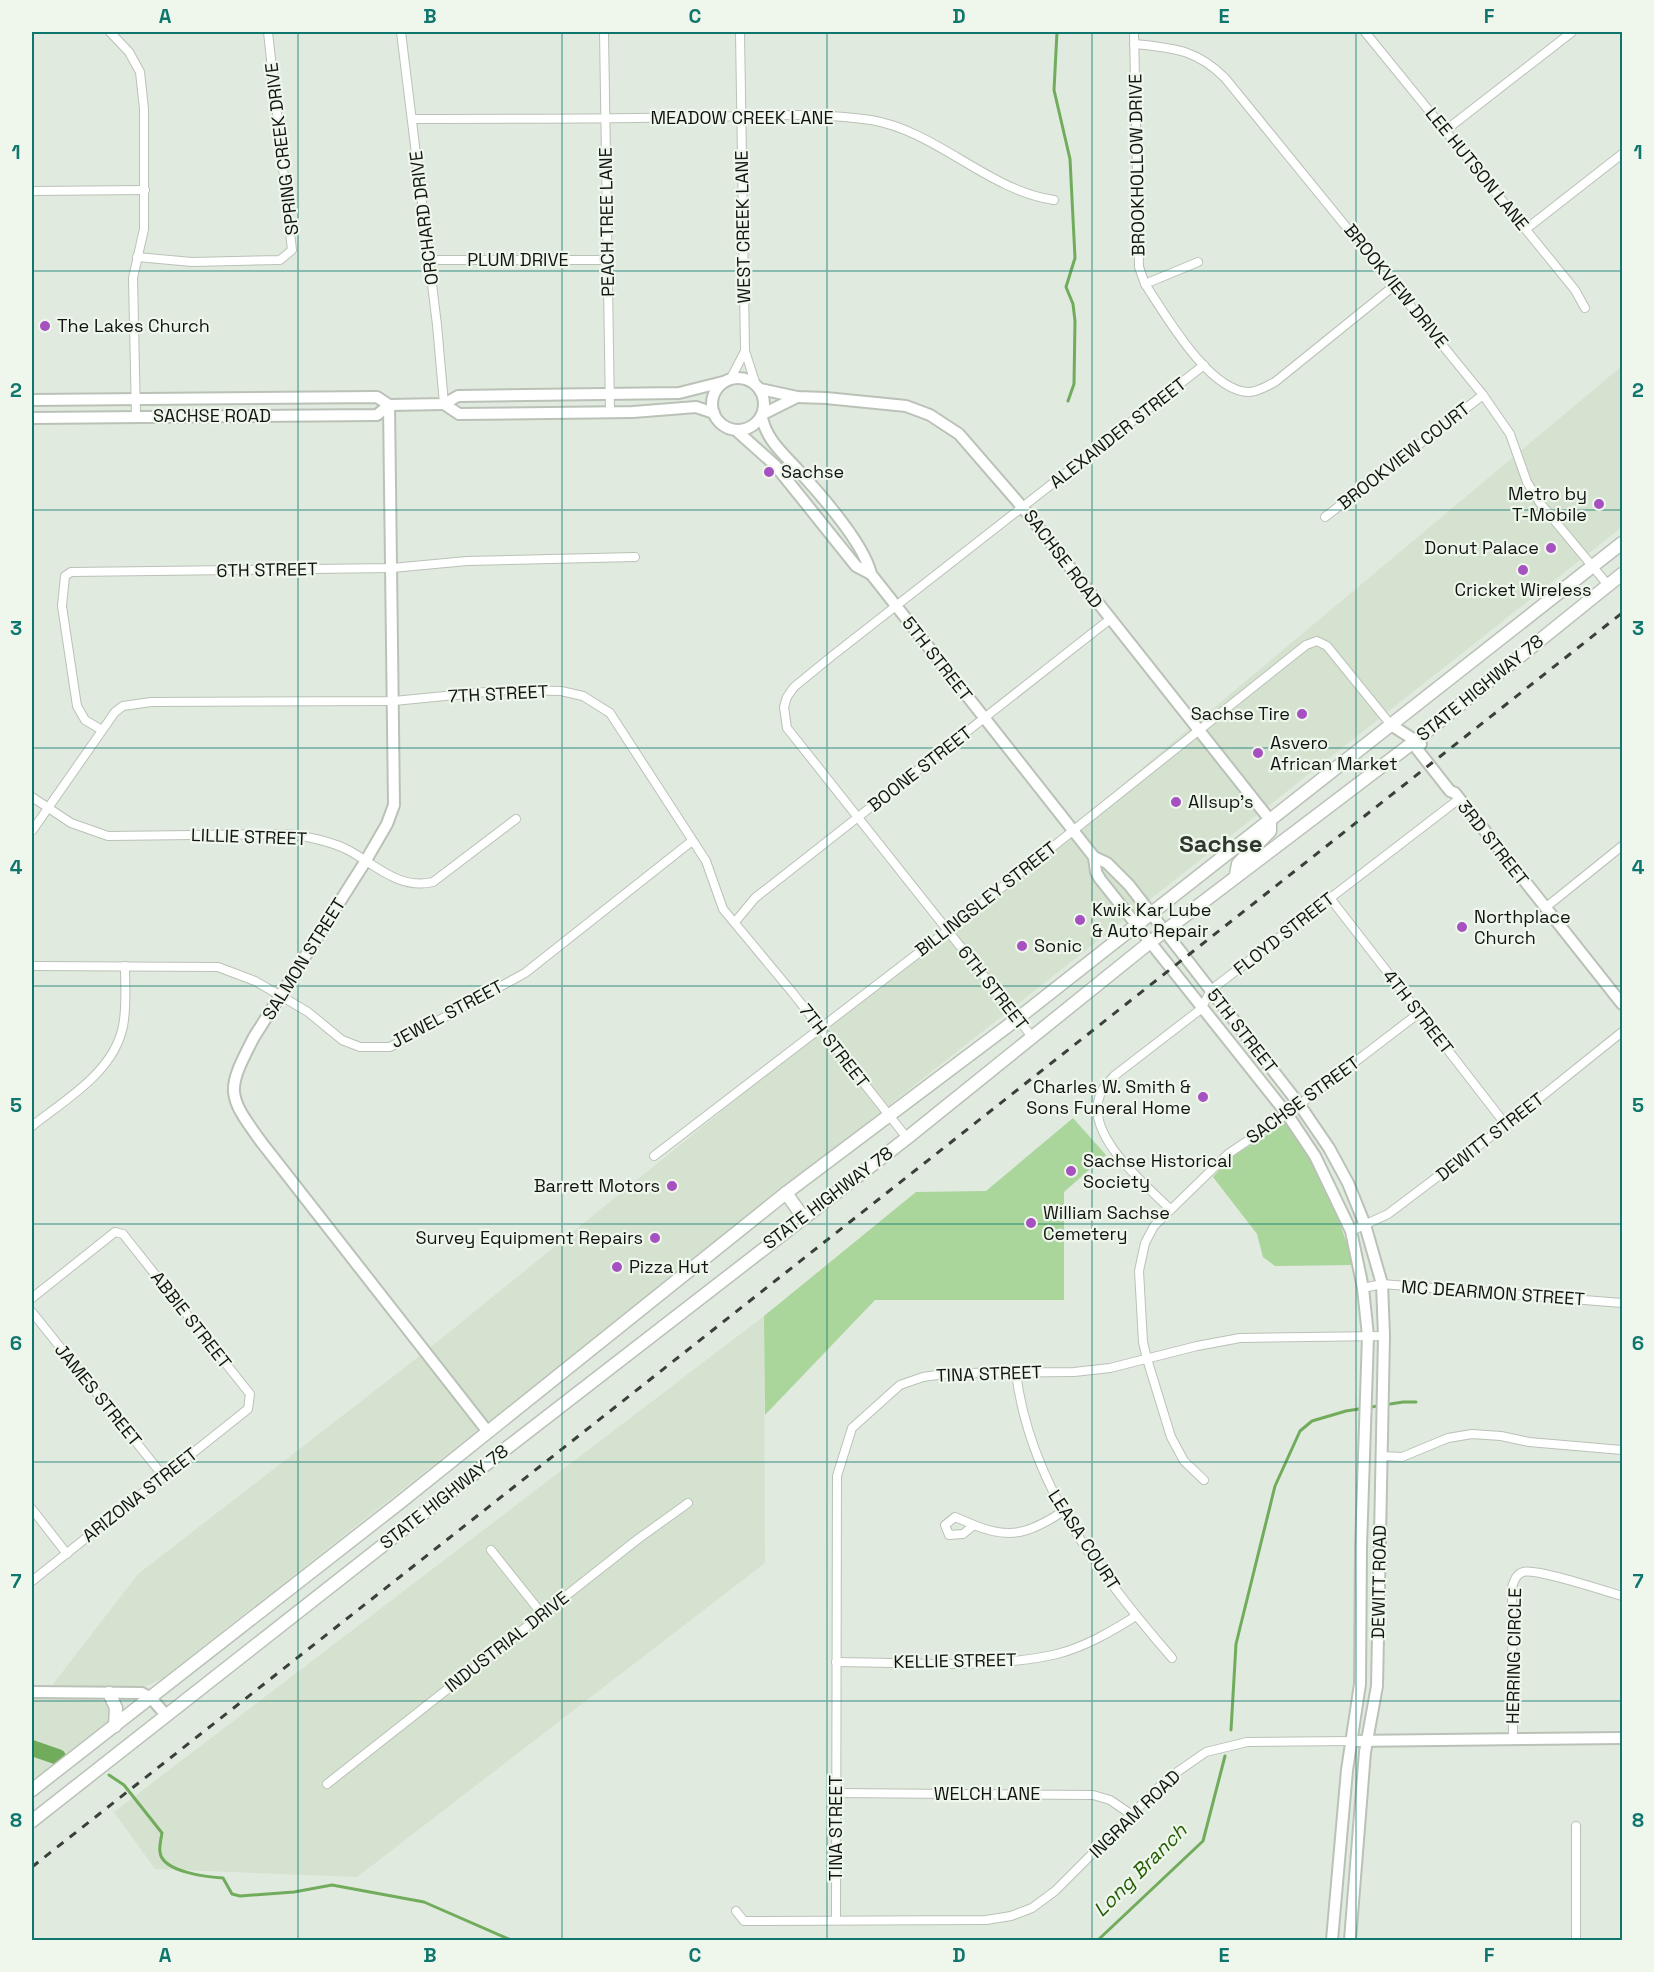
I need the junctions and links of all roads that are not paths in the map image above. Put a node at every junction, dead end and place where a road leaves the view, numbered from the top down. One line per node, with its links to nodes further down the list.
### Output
1 (110, 32): 15 (street)
2 (268, 32): 19 (street, SPRING CREEK DRIVE)
3 (401, 32): 11 (street, ORCHARD DRIVE)
4 (604, 32): 12 (street, PEACH TREE LANE)
5 (740, 32): 10 (street, WEST CREEK LANE)
6 (1134, 32): 9 (street, BROOKHOLLOW DRIVE)
7 (1365, 32): 13 (street, LEE HUTSON LANE)
8 (1572, 32): 13 (street)
9 (1134, 44): 23 (street, BROOKHOLLOW DRIVE); 24 (street, BROOKVIEW DRIVE)
10 (742, 117): 12 (street, MEADOW CREEK LANE); 17 (street, MEADOW CREEK LANE); 26 (street, WEST CREEK LANE)
11 (412, 119): 12 (street, MEADOW CREEK LANE); 20 (street, ORCHARD DRIVE)
12 (606, 119): 21 (street, PEACH TREE LANE)
13 (1446, 130): 18 (street, LEE HUTSON LANE)
14 (1623, 154): 18 (street)
15 (145, 190): 16 (street); 19 (street)
16 (32, 191)
17 (1054, 200)
18 (1526, 229): 25 (street, LEE HUTSON LANE)
19 (137, 257): 33 (street)
20 (428, 260): 21 (street, PLUM DRIVE); 35 (street, ORCHARD DRIVE)
21 (608, 260): 30 (street, PEACH TREE LANE)
22 (1198, 262): 23 (street)
23 (1145, 284): 27 (street, BROOKHOLLOW DRIVE)
24 (1395, 285): 27 (street, BROOKHOLLOW DRIVE); 31 (street, BROOKVIEW DRIVE)
25 (1585, 308)
26 (745, 351): 28 (street, WEST CREEK LANE); 29 (street, WEST CREEK LANE)
27 (1204, 365): 43 (street, ALEXANDER STREET)
28 (727, 380): 29 (main road); 30 (main road, SACHSE ROAD); 38 (main road)
29 (758, 387): 32 (main road, SACHSE ROAD); 39 (main road)
30 (610, 395): 35 (main road, SACHSE ROAD); 37 (street, PEACH TREE LANE)
31 (1483, 395): 44 (street, BROOKVIEW COURT); 47 (street, BROOKVIEW DRIVE)
32 (797, 398): 39 (main road, SACHSE ROAD); 43 (main road, SACHSE ROAD)
33 (135, 399): 34 (main road, SACHSE ROAD); 36 (main road, SACHSE ROAD); 40 (street)
34 (32, 400)
35 (444, 404): 36 (main road, SACHSE ROAD); 37 (main road, SACHSE ROAD)
36 (389, 405): 40 (main road, SACHSE ROAD); 48 (main road, SALMON STREET)
37 (610, 412): 38 (main road, SACHSE ROAD)
38 (714, 413): 42 (main road)
39 (763, 416): 42 (main road); 49 (main road, 5TH STREET)
40 (136, 417): 41 (main road, SACHSE ROAD)
41 (32, 418)
42 (738, 432): 49 (main road, 5TH STREET)
43 (1023, 508): 52 (street, ALEXANDER STREET); 53 (main road, SACHSE ROAD)
44 (1325, 517)
45 (1623, 543): 47 (main road, STATE HIGHWAY 78)
46 (635, 557): 48 (street, 6TH STREET)
47 (1593, 567): 51 (street, BROOKVIEW DRIVE); 58 (main road, STATE HIGHWAY 78)
48 (392, 568): 55 (main road, SALMON STREET); 59 (street, 6TH STREET)
49 (871, 574): 52 (main road, 5TH STREET)
50 (1623, 574): 51 (main road, STATE HIGHWAY 78)
51 (1608, 585): 61 (main road, STATE HIGHWAY 78)
52 (896, 607): 56 (street, ALEXANDER STREET); 57 (main road, 5TH STREET)
53 (1109, 620): 57 (street, BOONE STREET); 60 (main road, SACHSE ROAD)
54 (1317, 641): 58 (street, 3RD STREET); 60 (street, BILLINGSLEY STREET)
55 (394, 701): 59 (street, 7TH STREET); 70 (street, 7TH STREET); 73 (main road, SALMON STREET)
56 (784, 707): 65 (street, 6TH STREET)
57 (984, 719): 65 (street, BOONE STREET); 69 (main road, 5TH STREET)
58 (1391, 725): 61 (main road, 3RD STREET); 67 (main road, STATE HIGHWAY 78)
59 (100, 729): 64 (street, 7TH STREET)
60 (1199, 732): 67 (main road, SACHSE ROAD); 69 (street, BILLINGSLEY STREET)
61 (1415, 741): 62 (main road, 3RD STREET); 74 (main road, STATE HIGHWAY 78)
62 (1457, 796): 75 (street, FLOYD STREET); 76 (main road, 3RD STREET)
63 (32, 797): 64 (street, LILLIE STREET)
64 (48, 808): 68 (street, 7TH STREET); 73 (street, LILLIE STREET)
65 (859, 817): 78 (street, BOONE STREET); 80 (street, 6TH STREET)
66 (516, 819): 73 (street, LILLIE STREET)
67 (1270, 820): 74 (main road); 77 (main road, STATE HIGHWAY 78)
68 (32, 831)
69 (1073, 831): 72 (main road, 5TH STREET); 80 (street, BILLINGSLEY STREET)
70 (692, 841): 78 (street, 7TH STREET); 86 (street, JEWEL STREET)
71 (1623, 846): 76 (street)
72 (1094, 857): 77 (main road, 5TH STREET); 79 (main road, 5TH STREET)
73 (366, 862): 86 (main road, SALMON STREET)
74 (1236, 876): 81 (main road, STATE HIGHWAY 78)
75 (1330, 898): 85 (street, FLOYD STREET); 89 (street, 4TH STREET)
76 (1545, 908): 87 (main road, 3RD STREET)
77 (1152, 913): 79 (main road, STATE HIGHWAY 78); 81 (main road, 5TH STREET)
78 (735, 922): 92 (street, 7TH STREET)
79 (1136, 926): 82 (main road, 5TH STREET); 90 (main road, STATE HIGHWAY 78)
80 (947, 931): 90 (street, 6TH STREET); 92 (street, BILLINGSLEY STREET)
81 (1165, 931): 82 (main road, STATE HIGHWAY 78); 85 (main road, 5TH STREET)
82 (1149, 943): 88 (main road, 5TH STREET); 95 (main road, STATE HIGHWAY 78)
83 (32, 966): 84 (street, JEWEL STREET)
84 (125, 966): 86 (street, JEWEL STREET); 100 (street)
85 (1211, 990): 88 (street, FLOYD STREET); 91 (main road, 5TH STREET)
86 (281, 996): 118 (main road, SALMON STREET)
87 (1623, 1004)
88 (1201, 1009): 93 (main road, 5TH STREET); 104 (street, FLOYD STREET)
89 (1419, 1013): 96 (street, SACHSE STREET); 99 (street, 4TH STREET)
90 (1017, 1019): 95 (street, 6TH STREET); 98 (main road, STATE HIGHWAY 78)
91 (1234, 1019): 93 (main road); 96 (main road, 5TH STREET)
92 (819, 1028): 98 (street, 7TH STREET); 102 (street, BILLINGSLEY STREET)
93 (1219, 1031): 97 (main road, 5TH STREET)
94 (1623, 1032): 99 (street, DEWITT STREET)
95 (1033, 1038): 101 (main road, STATE HIGHWAY 78)
96 (1299, 1104): 97 (street, SACHSE STREET); 106 (main road, 5TH STREET)
97 (1287, 1114): 104 (street, SACHSE STREET); 107 (main road, 5TH STREET)
98 (889, 1117): 101 (street, 7TH STREET); 103 (main road, STATE HIGHWAY 78)
99 (1506, 1125): 106 (street, DEWITT STREET)
100 (32, 1126)
101 (907, 1138): 105 (main road, STATE HIGHWAY 78)
102 (654, 1156)
103 (786, 1193): 105 (main road); 118 (main road, STATE HIGHWAY 78)
104 (1170, 1209): 115 (street, SACHSE STREET)
105 (803, 1217): 143 (main road, STATE HIGHWAY 78)
106 (1365, 1225): 107 (street, DEWITT STREET); 108 (main road, DEWITT ROAD)
107 (1351, 1231): 109 (main road, DEWITT ROAD)
108 (1382, 1284): 109 (street, MC DEARMON STREET); 111 (street, MC DEARMON STREET); 114 (main road, DEWITT ROAD)
109 (1364, 1288): 113 (main road, DEWITT ROAD)
110 (32, 1298): 117 (street, ABBIE STREET)
111 (1623, 1303)
112 (32, 1312): 122 (street, JAMES STREET)
113 (1368, 1336): 114 (street, TINA STREET); 115 (street, TINA STREET); 120 (main road, DEWITT ROAD)
114 (1384, 1336): 121 (main road, DEWITT ROAD)
115 (1147, 1359): 116 (street, TINA STREET); 123 (street, SACHSE STREET)
116 (1016, 1372): 128 (street, LEASA COURT); 137 (street, TINA STREET)
117 (248, 1409): 122 (street, ARIZONA STREET)
118 (488, 1432): 140 (main road, STATE HIGHWAY 78)
119 (1623, 1450): 121 (street)
120 (1363, 1455): 121 (main road); 124 (main road, DEWITT ROAD)
121 (1382, 1456): 126 (main road, DEWITT ROAD)
122 (164, 1477): 131 (street, ARIZONA STREET)
123 (1204, 1480)
124 (1362, 1502): 126 (main road); 141 (main road, DEWITT ROAD)
125 (688, 1503): 134 (street, INDUSTRIAL DRIVE)
126 (1381, 1503): 142 (main road, DEWITT ROAD)
127 (32, 1509): 131 (street)
128 (1062, 1512): 129 (street); 135 (street, LEASA COURT)
129 (974, 1525)
130 (491, 1550): 134 (street)
131 (67, 1554): 132 (street, ARIZONA STREET)
132 (32, 1581)
133 (1623, 1596): 146 (street, HERRING CIRCLE)
134 (542, 1614): 149 (street, INDUSTRIAL DRIVE)
135 (1136, 1616): 136 (street, LEASA COURT); 137 (street, KELLIE STREET)
136 (1172, 1658)
137 (836, 1662): 151 (street, TINA STREET)
138 (32, 1692): 139 (main road)
139 (110, 1692): 140 (main road); 144 (main road)
140 (152, 1698): 143 (main road); 144 (main road, STATE HIGHWAY 78)
141 (1358, 1699): 142 (main road); 147 (main road, DEWITT ROAD)
142 (1374, 1701): 148 (main road, DEWITT ROAD)
143 (166, 1715): 153 (main road, STATE HIGHWAY 78)
144 (115, 1726): 150 (main road, STATE HIGHWAY 78)
145 (1623, 1738): 146 (main road, INGRAM ROAD)
146 (1513, 1739): 148 (main road, INGRAM ROAD)
147 (1351, 1741): 148 (main road, INGRAM ROAD); 152 (street, INGRAM ROAD); 157 (main road, DEWITT ROAD)
148 (1368, 1741): 158 (main road, DEWITT ROAD)
149 (327, 1784)
150 (32, 1791)
151 (836, 1793): 152 (street, WELCH LANE); 156 (street, TINA STREET)
152 (1132, 1815): 156 (street, INGRAM ROAD)
153 (32, 1821)
154 (1575, 1826): 159 (street)
155 (736, 1911): 156 (street, INGRAM ROAD)
156 (836, 1920)
157 (1332, 1941)
158 (1350, 1941)
159 (1576, 1941)

